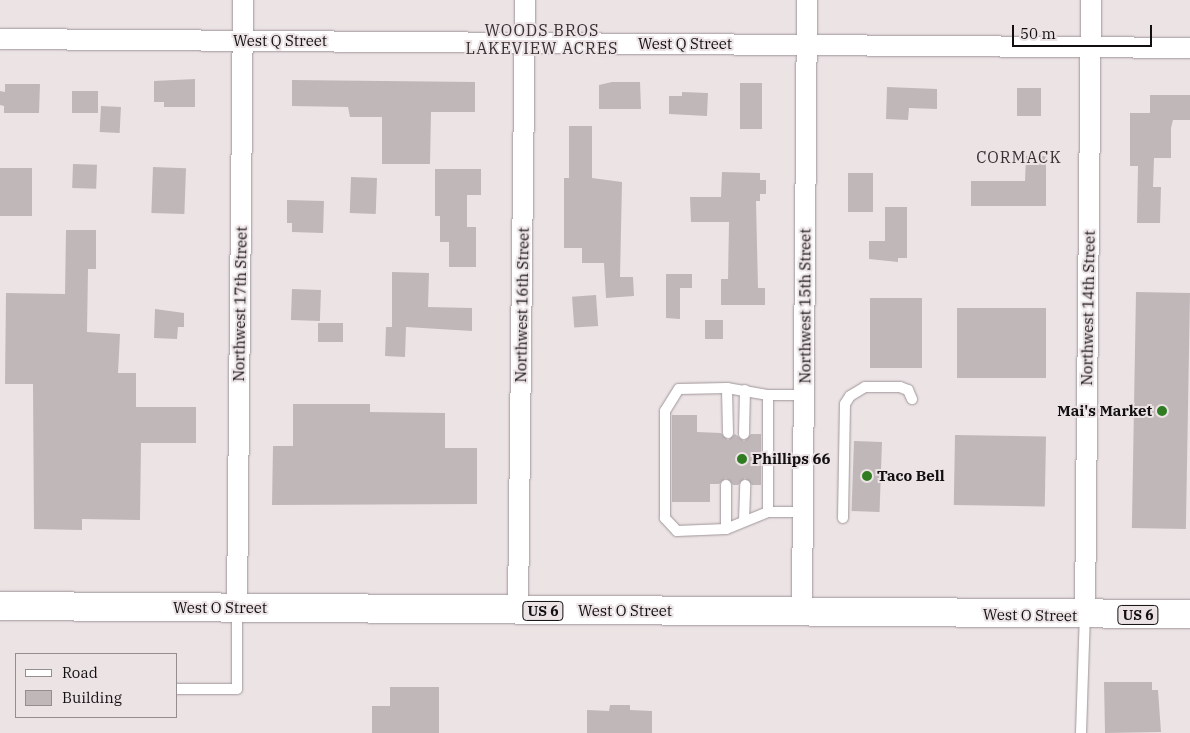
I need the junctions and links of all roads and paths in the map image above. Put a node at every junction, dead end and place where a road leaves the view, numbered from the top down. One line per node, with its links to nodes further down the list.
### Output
1 (243, 0): 6 (street, Northwest 17th Street)
2 (525, 0): 7 (street, Northwest 16th Street)
3 (807, 0): 8 (street, Northwest 15th Street)
4 (1091, 0): 9 (street, Northwest 14th Street)
5 (0, 38): 6 (street, West Q Street)
6 (242, 41): 7 (street, West Q Street); 26 (street, Northwest 17th Street)
7 (525, 43): 8 (street, West Q Street); 27 (street, Northwest 16th Street)
8 (807, 45): 9 (street, West Q Street); 14 (street, Northwest 15th Street)
9 (1091, 47): 10 (street, West Q Street); 30 (street, Northwest 14th Street)
10 (1190, 48)
11 (727, 388): 12 (lane); 16 (lane); 24 (lane)
12 (745, 390): 13 (lane); 17 (lane)
13 (768, 395): 14 (lane); 20 (lane)
14 (804, 395): 21 (street, Northwest 15th Street)
15 (912, 398): 22 (lane)
16 (728, 434)
17 (744, 434)
18 (726, 485): 24 (lane)
19 (744, 485): 23 (lane)
20 (768, 512): 21 (lane); 23 (lane)
21 (803, 512): 28 (street, Northwest 15th Street)
22 (844, 518)
23 (744, 521): 24 (lane)
24 (726, 529)
25 (0, 606): 26 (main road, West O Street / US 6)
26 (237, 608): 27 (main road, West O Street / US 6); 31 (lane)
27 (518, 610): 28 (main road, West O Street / US 6)
28 (802, 612): 30 (main road, West O Street / US 6)
29 (1190, 614): 30 (main road, West O Street / US 6)
30 (1085, 615): 32 (lane)
31 (178, 689)
32 (1082, 733)

